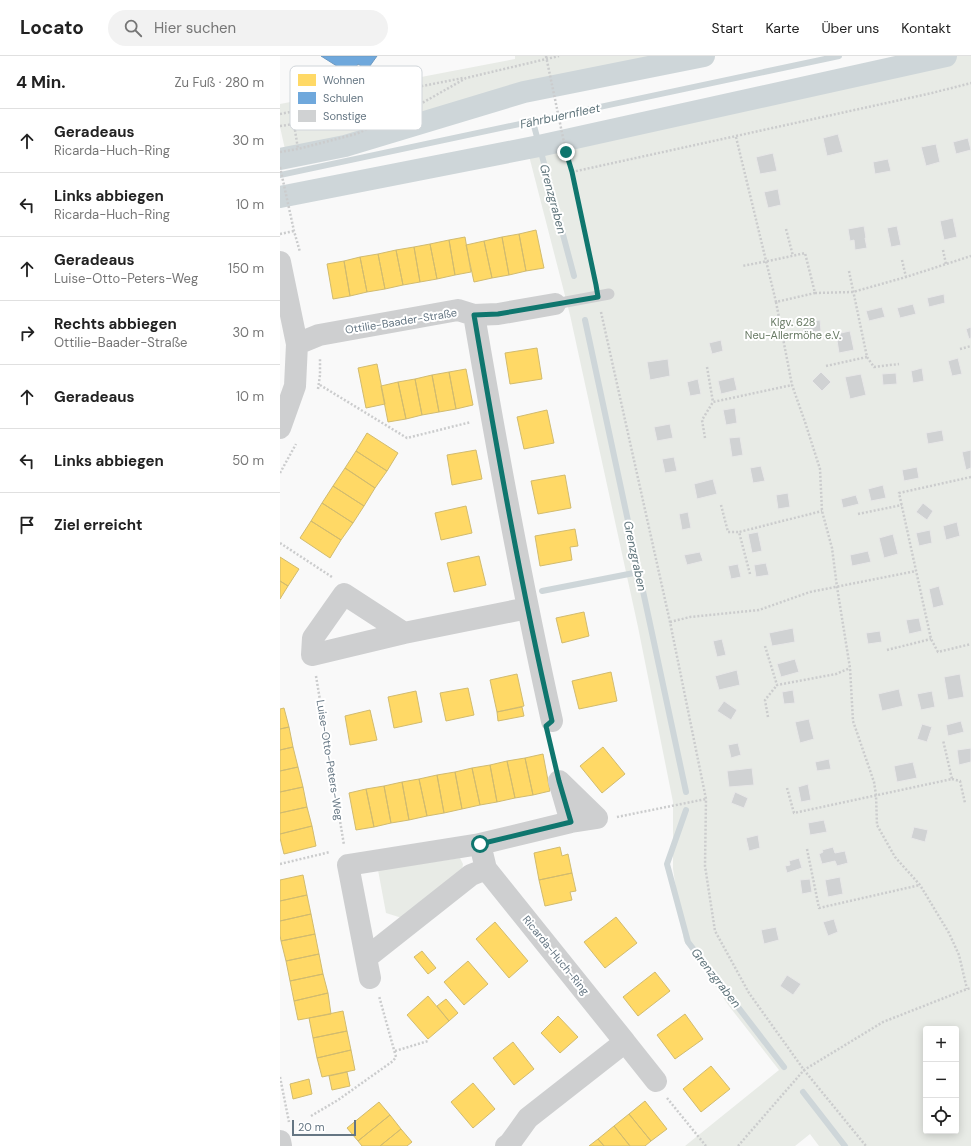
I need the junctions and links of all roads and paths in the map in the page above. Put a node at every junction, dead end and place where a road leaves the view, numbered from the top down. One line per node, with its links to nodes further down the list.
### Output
1 (559, 56): 2 (path)
2 (545, 57): 3 (path); 17 (path)
3 (466, 78): 5 (path); 6 (path)
4 (971, 83): 13 (path)
5 (422, 87)
6 (422, 103)
7 (290, 112): 8 (path)
8 (280, 114)
9 (290, 125): 10 (path)
10 (280, 126)
11 (295, 130): 14 (path)
12 (365, 130): 14 (path)
13 (736, 137): 17 (path); 26 (path)
14 (298, 149): 15 (path)
15 (280, 152)
16 (280, 167): 18 (path)
17 (572, 172): 35 (path)
18 (291, 214)
19 (786, 229): 23 (path)
20 (294, 230): 21 (path)
21 (280, 234)
22 (942, 250): 28 (path)
23 (793, 256): 26 (path); 33 (path)
24 (971, 256): 28 (path)
25 (902, 260): 31 (path)
26 (766, 261): 29 (path); 36 (path)
27 (280, 262): 39 (street)
28 (946, 264): 31 (path)
29 (742, 266)
30 (849, 271): 32 (path)
31 (906, 277): 32 (path)
32 (853, 292): 33 (path); 42 (path)
33 (815, 293): 36 (path)
34 (609, 294): 35 (lane)
35 (598, 297): 37 (lane); 64 (path)
36 (776, 302): 47 (path)
37 (555, 304): 38 (street, Ottilie-Baader-Straße)
38 (474, 315): 39 (street, Ottilie-Baader-Straße); 49 (street)
39 (297, 344): 50 (street)
40 (971, 346): 41 (path)
41 (960, 349)
42 (867, 357): 43 (path); 44 (path)
43 (899, 364)
44 (826, 366)
45 (707, 367): 48 (path)
46 (320, 385): 49 (path)
47 (792, 385): 48 (path); 55 (path)
48 (713, 402): 51 (path)
49 (491, 417): 63 (street)
50 (280, 428)
51 (705, 438)
52 (971, 477): 53 (path)
53 (902, 505): 56 (path); 59 (path)
54 (721, 506): 57 (path)
55 (822, 511): 57 (path); 61 (path)
56 (858, 514)
57 (739, 532): 60 (path)
58 (280, 543): 62 (path)
59 (916, 571): 61 (path); 66 (path)
60 (750, 574)
61 (837, 587): 64 (path); 71 (path)
62 (344, 594): 65 (street); 70 (street)
63 (528, 608): 65 (street); 74 (street)
64 (670, 622): 80 (path)
65 (404, 633): 70 (street)
66 (931, 639): 67 (path); 69 (path)
67 (971, 644)
68 (765, 646): 72 (path)
69 (887, 650)
70 (312, 655): 86 (path, Luise-Otto-Peters-Weg)
71 (850, 668): 72 (path); 79 (path)
72 (777, 685): 73 (path)
73 (768, 717)
74 (552, 721): 77 (path)
75 (943, 740): 76 (path)
76 (952, 779): 79 (path); 81 (path)
77 (559, 781): 82 (street); 83 (street)
78 (787, 788): 79 (path)
79 (876, 795): 89 (path)
80 (706, 799): 82 (path); 98 (path)
81 (965, 803)
82 (597, 818): 83 (street)
83 (571, 822): 84 (street)
84 (480, 844): 86 (street); 88 (street, Ricarda-Huch-Ring)
85 (807, 849): 89 (path)
86 (346, 857): 87 (path); 90 (street)
87 (280, 864)
88 (486, 869): 91 (street); 96 (street, Ricarda-Huch-Ring)
89 (920, 885): 94 (path)
90 (360, 930): 91 (street); 92 (street)
91 (401, 931): 92 (street)
92 (368, 968): 97 (path)
93 (971, 988): 94 (path)
94 (967, 989): 98 (path)
95 (428, 1041): 97 (path)
96 (625, 1042): 100 (street, Ricarda-Huch-Ring); 104 (street)
97 (395, 1051): 101 (path)
98 (804, 1070): 106 (path); 107 (path)
99 (280, 1077): 102 (path)
100 (656, 1081): 105 (path)
101 (311, 1116)
102 (285, 1133): 103 (street)
103 (281, 1146)
104 (506, 1146)
105 (706, 1146)
106 (738, 1146)
107 (866, 1146)

